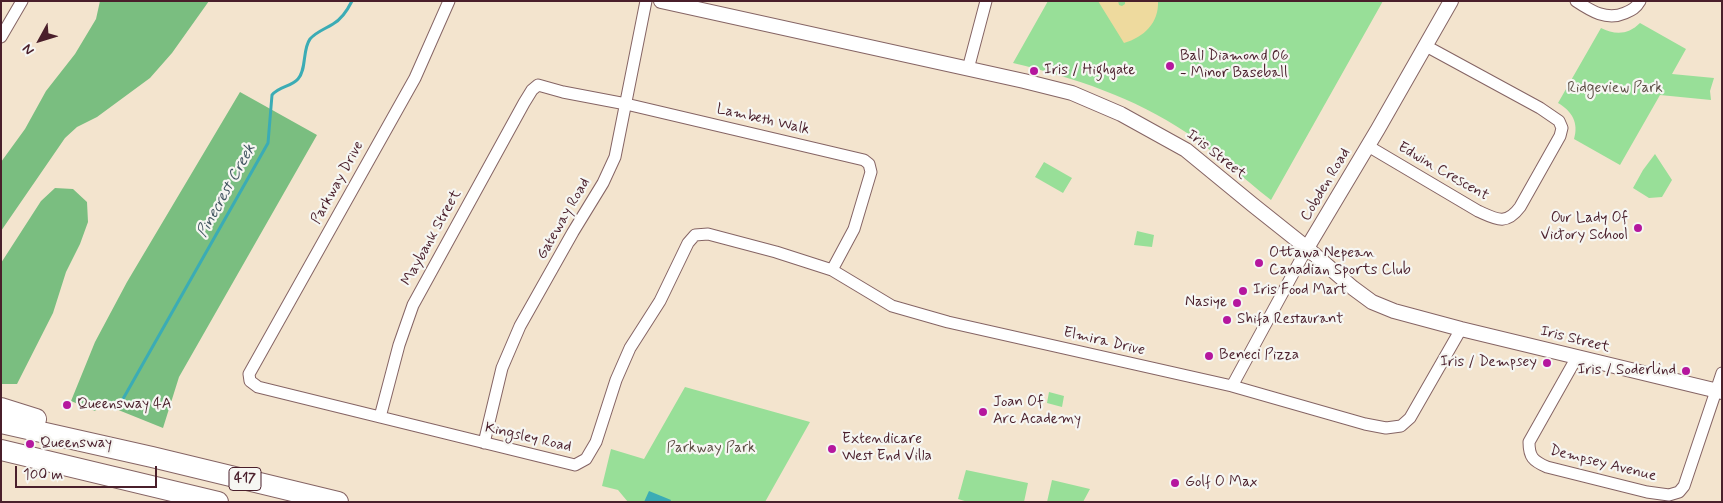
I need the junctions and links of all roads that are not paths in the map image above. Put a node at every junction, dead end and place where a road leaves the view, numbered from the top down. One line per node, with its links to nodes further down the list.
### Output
1 (22, 1): 9 (street)
2 (449, 1): 21 (street, Parkway Drive)
3 (646, 1): 13 (street, Gateway Road)
4 (661, 1): 11 (street, Iris Street)
5 (986, 1): 11 (street)
6 (1450, 1): 10 (street, Cobden Road)
7 (1576, 1): 8 (street)
8 (1640, 1)
9 (1, 37)
10 (1426, 46): 14 (street, Cobden Road); 14 (street, Edwin Crescent)
11 (968, 69): 16 (street, Iris Street)
12 (538, 85): 13 (street, Lambeth Walk); 25 (street, Maybank Street)
13 (626, 104): 17 (street, Lambeth Walk); 26 (street, Gateway Road)
14 (1368, 146): 16 (street, Cobden Road)
15 (699, 234): 17 (street, Elmira Drive); 26 (street, Kingsley Road)
16 (1307, 248): 18 (street, Iris Street); 22 (street, Cobden Road)
17 (832, 270): 22 (street, Elmira Drive)
18 (1461, 329): 19 (street, Iris Street); 22 (street, Elmira Drive)
19 (1575, 356): 23 (street, Iris Street); 23 (street, Dempsey Avenue)
20 (1722, 373): 23 (street)
21 (249, 376): 25 (street, Kingsley Road)
22 (1232, 386)
23 (1719, 391)
24 (2, 414): 29 (highway, 417)
25 (380, 418): 26 (street, Kingsley Road)
26 (484, 443)
27 (1, 450): 28 (highway, 417)
28 (218, 502)
29 (338, 502)

